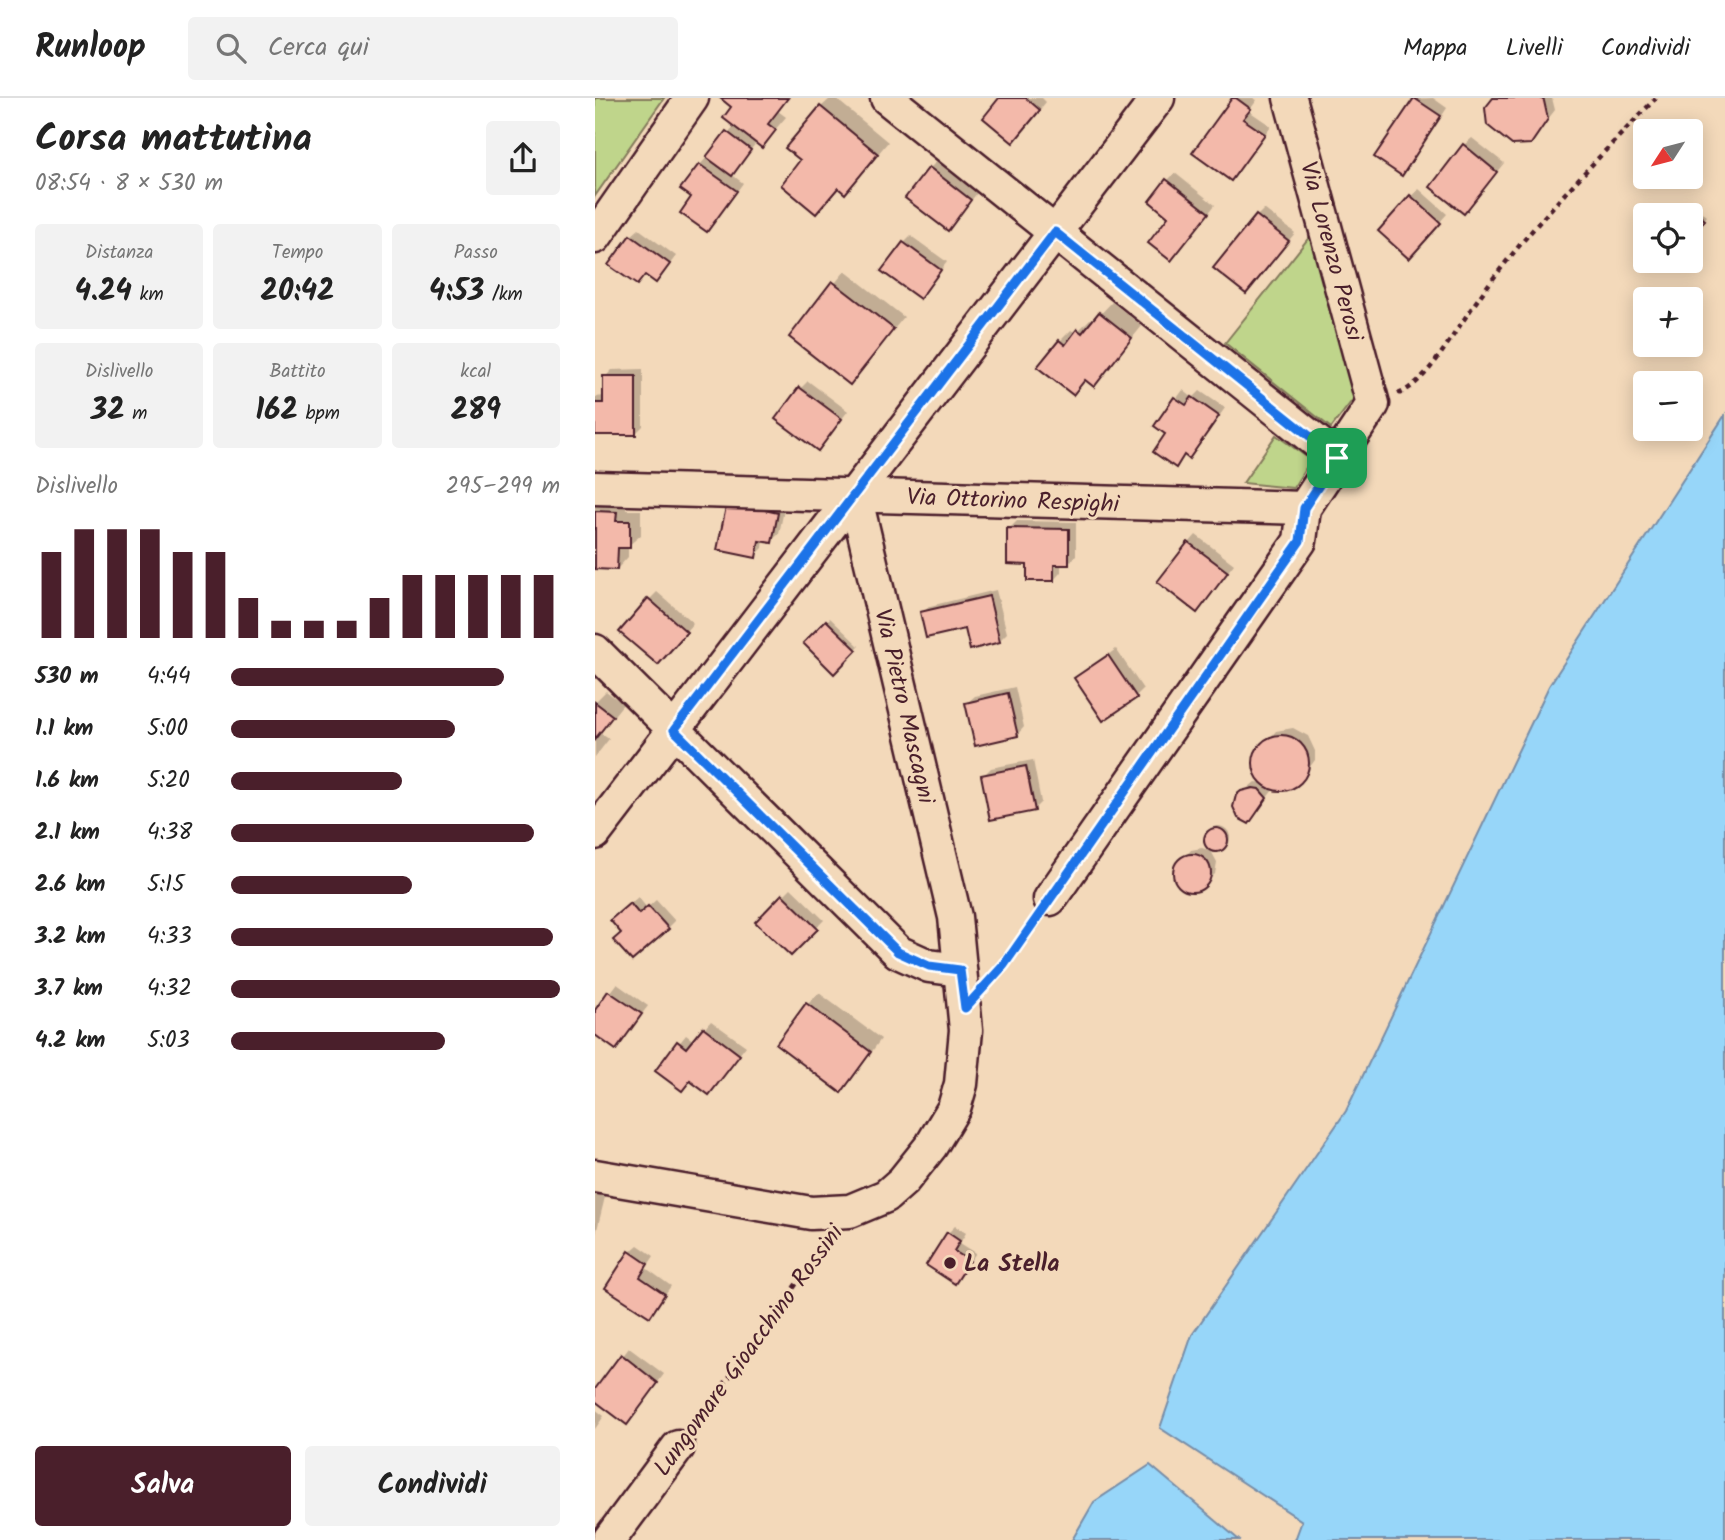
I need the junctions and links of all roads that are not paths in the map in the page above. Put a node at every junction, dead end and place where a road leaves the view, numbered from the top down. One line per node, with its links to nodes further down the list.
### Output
1 (692, 98): 6 (street)
2 (887, 98): 5 (street)
3 (1158, 98): 5 (street)
4 (1290, 98): 7 (street, Via Lorenzo Perosi)
5 (1055, 232): 7 (street); 9 (street)
6 (595, 237)
7 (1337, 458): 10 (street)
8 (595, 488): 9 (street, Via Ottorino Respighi)
9 (855, 495): 10 (street, Via Ottorino Respighi); 12 (street); 15 (street, Via Pietro Mascagni)
10 (1304, 508): 14 (street)
11 (595, 651): 12 (street)
12 (674, 730): 13 (street); 15 (street)
13 (595, 833)
14 (1050, 899)
15 (960, 970): 16 (street, Lungomare Gioacchino Rossini)
16 (595, 1175)
17 (678, 1447): 18 (street, Lungomare Gioacchino Rossini)
18 (609, 1540)

